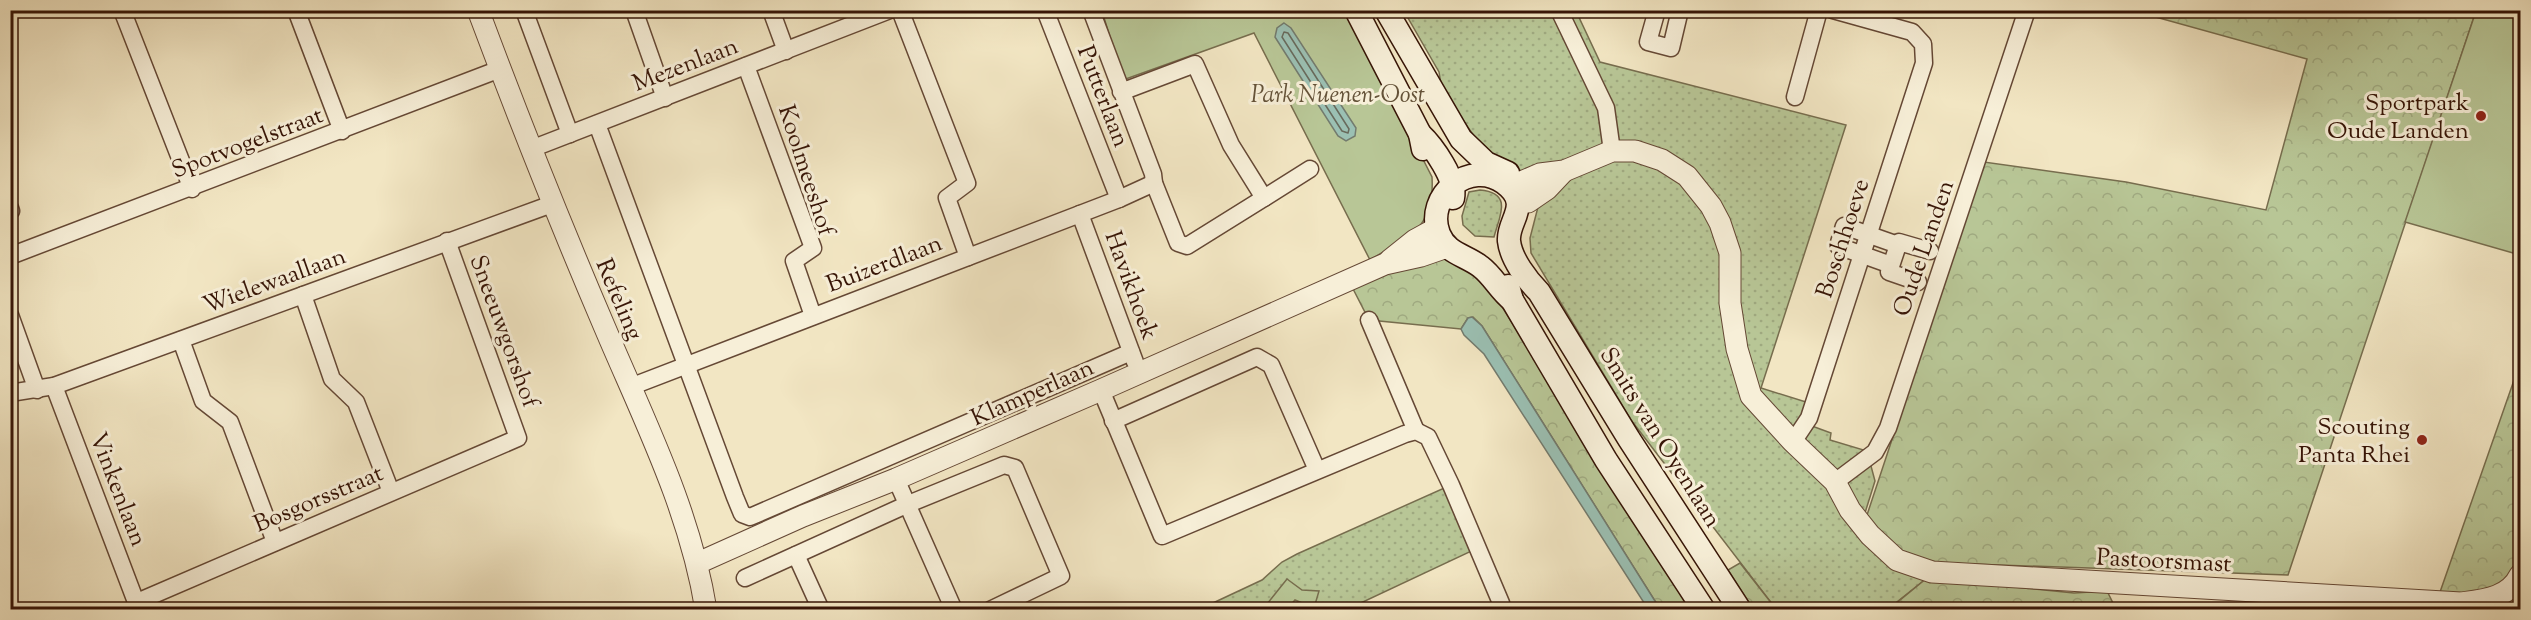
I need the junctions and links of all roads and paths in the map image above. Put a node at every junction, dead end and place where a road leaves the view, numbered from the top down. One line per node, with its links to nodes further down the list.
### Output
1 (125, 10): 34 (street)
2 (296, 10): 26 (street)
3 (478, 10): 21 (street, Refeling)
4 (524, 10): 27 (street)
5 (634, 10): 24 (street)
6 (771, 10): 19 (street)
7 (890, 10): 19 (street, Mezenlaan)
8 (900, 10): 48 (street)
9 (1045, 10): 37 (street, Putterlaan)
10 (1091, 10): 22 (street, Putterlaan)
11 (1356, 10): 33 (main road)
12 (1386, 10): 31 (main road)
13 (1559, 10): 29 (street)
14 (1656, 10): 15 (street)
15 (1680, 10)
16 (1819, 10): 23 (street)
17 (1833, 10): 40 (street, Boschhoeve)
18 (2027, 10): 71 (street, Oude Landen)
19 (786, 51): 20 (street, Mezenlaan)
20 (746, 66): 24 (street, Mezenlaan); 54 (street, Koolmeeshof)
21 (500, 69): 26 (street, Spotvogelstraat); 28 (street, Refeling)
22 (1120, 92): 32 (street, Putterlaan); 36 (street)
23 (1795, 97)
24 (666, 98): 25 (street, Mezenlaan)
25 (597, 124): 27 (street, Mezenlaan); 58 (street, Refeling)
26 (342, 131): 34 (street, Spotvogelstraat)
27 (570, 134): 28 (street, Mezenlaan)
28 (531, 149): 38 (street, Refeling)
29 (1612, 151): 35 (street); 68 (street, Pastoorsmast)
30 (1310, 169): 36 (street)
31 (1483, 170): 33 (main road); 35 (main road)
32 (1154, 183): 36 (street, Putterlaan); 37 (street, Buizerdlaan)
33 (1449, 188): 41 (main road)
34 (192, 189): 47 (street, Spotvogelstraat)
35 (1518, 191): 43 (main road)
36 (1264, 198)
37 (1119, 199): 39 (street, Buizerdlaan)
38 (552, 204): 42 (street, Wielewaallaan); 61 (street, Refeling)
39 (1080, 214): 48 (street, Buizerdlaan); 57 (street, Havikhoek)
40 (1869, 234): 44 (street); 46 (street, Boschhoeve); 46 (street)
41 (1447, 239): 49 (main road); 59 (street, Klamperlaan)
42 (447, 241): 52 (street, Wielewaallaan); 67 (street, Sneeuwgorshof)
43 (1513, 242): 49 (main road); 87 (main road, Smits van Oyenlaan)
44 (1898, 245): 45 (street); 50 (street)
45 (1930, 251)
46 (1863, 254): 50 (street); 68 (street, Boschhoeve)
47 (10, 256)
48 (968, 257): 54 (street, Buizerdlaan)
49 (1484, 260): 86 (main road)
50 (1891, 265): 51 (street)
51 (1918, 282)
52 (303, 294): 56 (street, Wielewaallaan); 72 (street)
53 (10, 315): 62 (street)
54 (813, 316): 58 (street, Buizerdlaan)
55 (1369, 320): 66 (street)
56 (181, 340): 60 (street, Wielewaallaan); 75 (street)
57 (1131, 352): 59 (street, Havikhoek); 74 (street, Klamperlaan)
58 (686, 366): 61 (street, Buizerdlaan); 74 (street, Refeling)
59 (1140, 373): 63 (street, Klamperlaan)
60 (54, 386): 62 (street, Wielewaallaan); 80 (street, Vinkenlaan)
61 (630, 387): 77 (street, Refeling)
62 (37, 390): 64 (street, Wielewaallaan)
63 (1101, 390): 65 (street); 70 (street, Klamperlaan)
64 (10, 393)
65 (1113, 421): 69 (street); 69 (street)
66 (1416, 431): 69 (street); 85 (street)
67 (518, 438): 72 (street, Bosgorsstraat)
68 (1792, 442): 71 (street, Pastoorsmast)
69 (1317, 470)
70 (896, 479): 73 (street); 77 (street, Klamperlaan)
71 (1835, 482): 78 (street, Pastoorsmast)
72 (391, 492): 75 (street, Bosgorsstraat)
73 (906, 505): 76 (street); 83 (street); 84 (street)
74 (742, 513)
75 (275, 542): 80 (street, Bosgorsstraat)
76 (796, 555): 79 (street); 82 (street)
77 (698, 563): 81 (street, Refeling)
78 (2520, 575)
79 (745, 578)
80 (138, 606)
81 (706, 609)
82 (821, 609)
83 (954, 609)
84 (990, 609)
85 (1498, 609)
86 (1704, 609)
87 (1740, 609)

